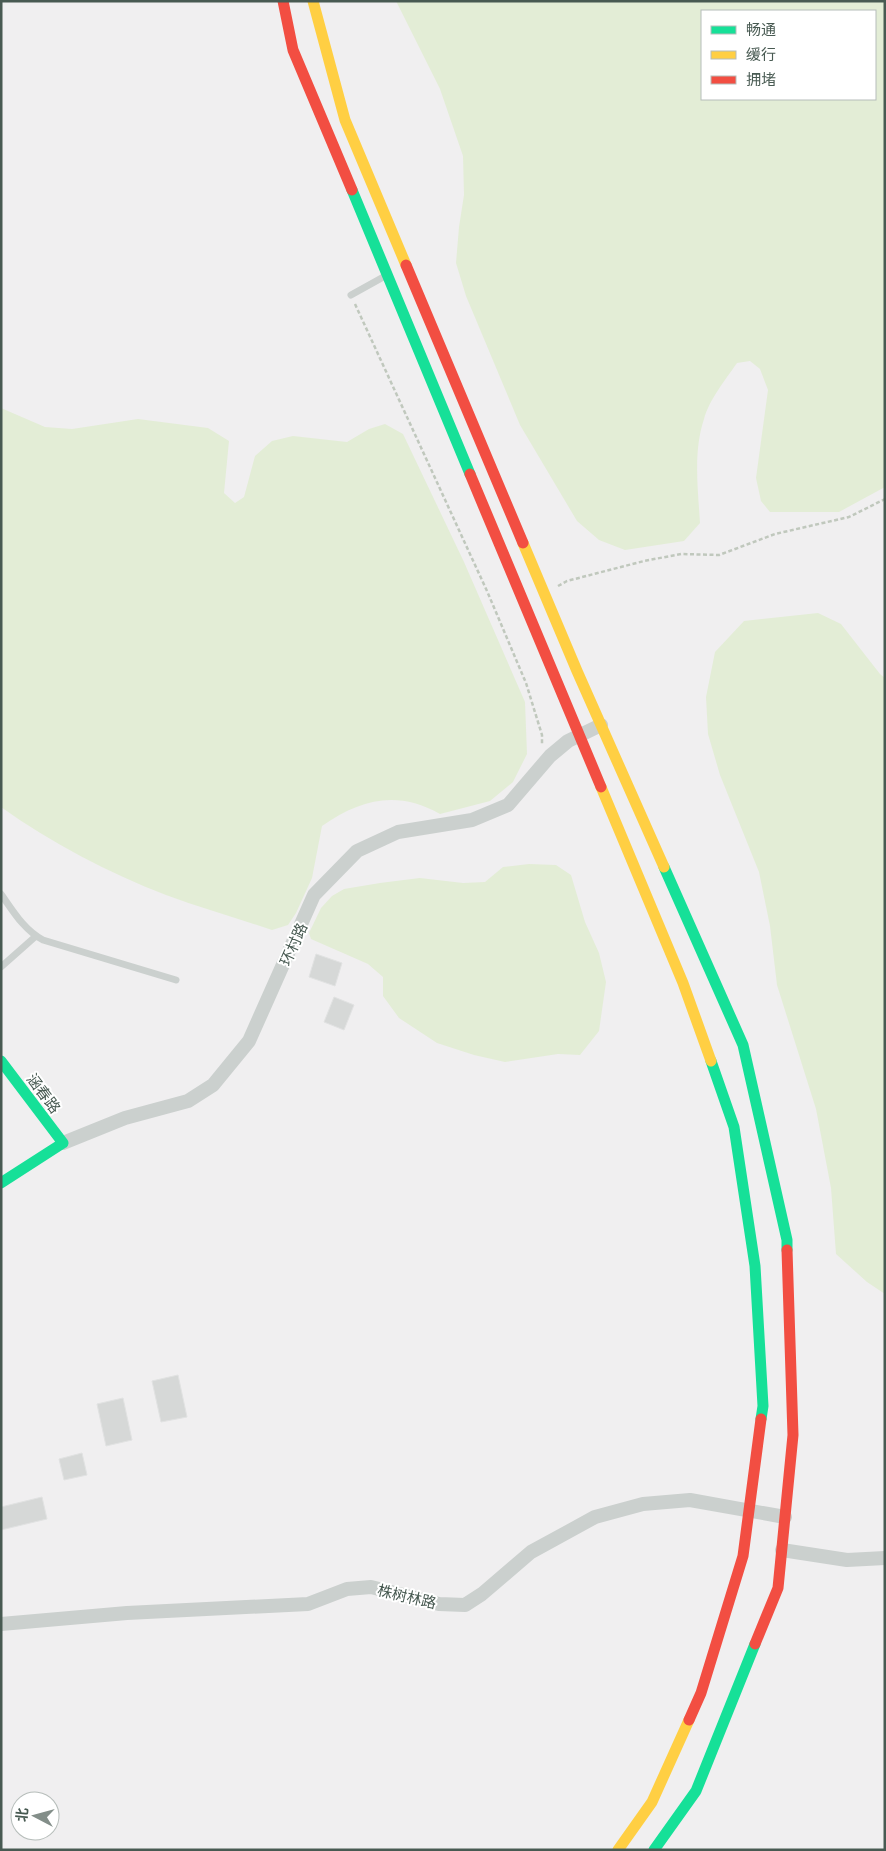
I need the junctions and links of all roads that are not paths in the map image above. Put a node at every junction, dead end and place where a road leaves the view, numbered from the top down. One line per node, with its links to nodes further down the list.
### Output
1 (283, 1): 3 (main road)
2 (313, 1): 5 (main road)
3 (387, 275): 4 (lane); 6 (main road)
4 (351, 295)
5 (601, 725): 6 (street, 环村路); 15 (main road)
6 (579, 734): 12 (street, 环村路); 14 (main road)
7 (1, 894): 8 (lane)
8 (36, 936): 9 (lane); 10 (lane)
9 (1, 967)
10 (176, 980)
11 (1, 1061): 12 (main road, 涵春路)
12 (63, 1143): 13 (main road, 环村路)
13 (1, 1183)
14 (749, 1512): 15 (street, 株树林路); 18 (street, 株树林路); 19 (main road)
15 (785, 1517): 16 (main road)
16 (782, 1550): 17 (street); 20 (main road)
17 (885, 1558)
18 (1, 1624)
19 (618, 1850)
20 (654, 1850)

